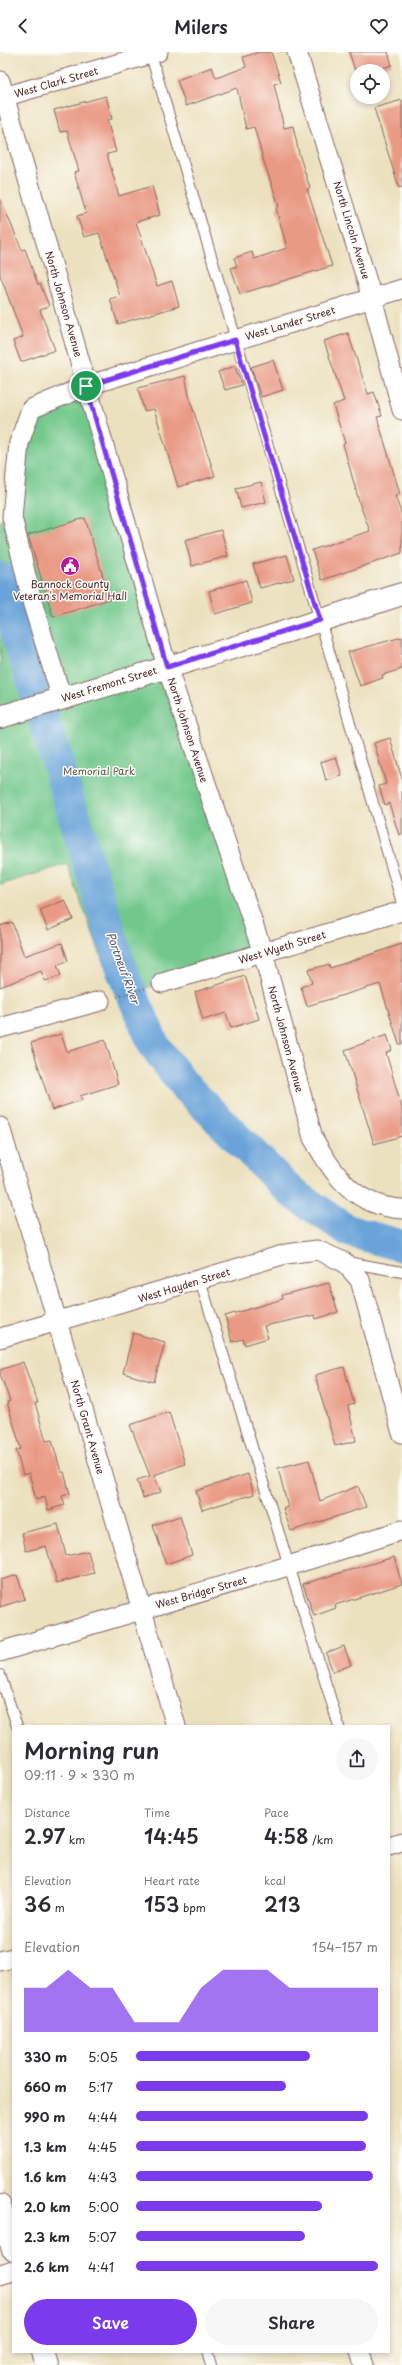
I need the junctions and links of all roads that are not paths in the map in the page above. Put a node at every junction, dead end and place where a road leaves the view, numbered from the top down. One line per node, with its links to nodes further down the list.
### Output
1 (297, 52): 5 (street, North Lincoln Avenue)
2 (153, 53): 3 (street, West Clark Street); 6 (lane)
3 (2, 92): 7 (street, North Johnson Avenue)
4 (402, 289): 5 (street, West Lander Street)
5 (372, 298): 6 (street, West Lander Street); 8 (street, North Lincoln Avenue)
6 (235, 340): 7 (street, West Lander Street); 10 (lane)
7 (86, 386): 11 (street, North Johnson Avenue); 12 (street, West Lander Street)
8 (402, 410)
9 (402, 594): 10 (street, West Fremont Street)
10 (320, 620): 11 (street, West Fremont Street); 14 (lane)
11 (167, 667): 12 (street, West Fremont Street); 16 (street, North Johnson Avenue)
12 (62, 699): 13 (street, West Fremont Street)
13 (5, 716)
14 (402, 903)
15 (402, 910): 16 (street, West Wyeth Street)
16 (263, 953): 17 (street, West Wyeth Street); 21 (street, North Johnson Avenue)
17 (158, 985)
18 (108, 999): 19 (street)
19 (0, 1028)
20 (0, 1127): 25 (street, North Grant Avenue)
21 (402, 1210)
22 (344, 1262): 23 (lane); 24 (street, West Hayden Street); 27 (street, West Hayden Street)
23 (402, 1272)
24 (200, 1280): 25 (street, West Hayden Street); 29 (lane)
25 (57, 1322): 26 (street, West Hayden Street); 30 (street, North Grant Avenue)
26 (0, 1338)
27 (402, 1433)
28 (402, 1530): 29 (street, West Bridger Street)
29 (290, 1567): 30 (street, West Bridger Street); 35 (lane)
30 (141, 1608): 31 (street, West Bridger Street); 34 (street, North Grant Avenue)
31 (0, 1652)
32 (0, 1675): 33 (lane)
33 (17, 1725)
34 (176, 1725)
35 (339, 1725)
36 (402, 1842): 37 (street)
37 (390, 1846)
38 (12, 1958): 39 (street)
39 (0, 1962)
40 (0, 2206): 41 (street)
41 (12, 2247)
42 (12, 2271): 43 (street)
43 (0, 2275)
44 (44, 2353): 47 (street)
45 (207, 2353): 48 (lane)
46 (360, 2353): 49 (street)
47 (47, 2365)
48 (211, 2365)
49 (364, 2365)

